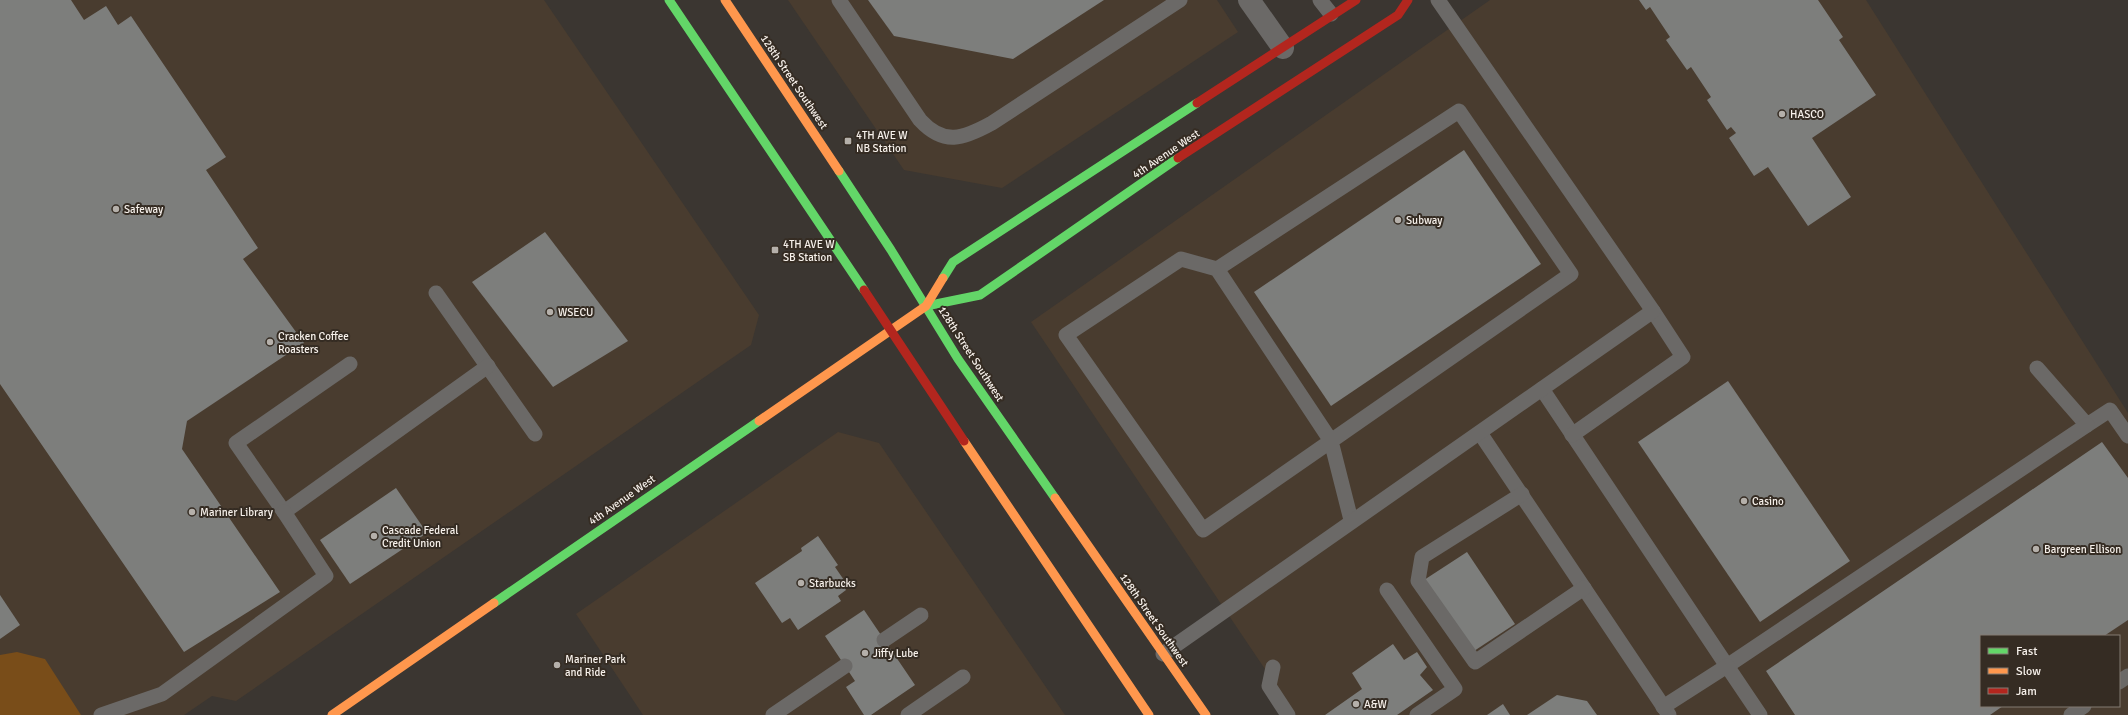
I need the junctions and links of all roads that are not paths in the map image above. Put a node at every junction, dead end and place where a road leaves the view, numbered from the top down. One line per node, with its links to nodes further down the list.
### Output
1 (669, 0): 16 (street)
2 (725, 0): 14 (street, 128th Street Southwest)
3 (839, 0): 4 (lane)
4 (1180, 0)
5 (1249, 0): 11 (street)
6 (1320, 0): 10 (lane)
7 (1356, 0): 10 (street, 4th Avenue West)
8 (1408, 0): 14 (street, 4th Avenue West)
9 (1438, 0): 15 (lane)
10 (1331, 14): 11 (street, 4th Avenue West)
11 (1283, 48): 14 (street, 4th Avenue West)
12 (1217, 269): 26 (lane); 26 (lane); 26 (lane)
13 (436, 292): 18 (lane)
14 (926, 306): 16 (street, 4th Avenue West); 34 (street, 128th Street Southwest)
15 (1653, 311): 20 (lane); 24 (lane)
16 (891, 332): 42 (street, 4th Avenue West); 45 (street)
17 (350, 364): 28 (lane)
18 (488, 366): 23 (lane); 28 (lane)
19 (2037, 368): 21 (lane)
20 (1542, 390): 22 (lane); 24 (lane)
21 (2086, 425): 25 (lane); 36 (lane)
22 (1480, 433): 27 (lane); 29 (lane)
23 (535, 434)
24 (1572, 435): 36 (lane)
25 (2128, 436)
26 (1331, 441): 29 (lane)
27 (1522, 494): 30 (lane); 30 (lane)
28 (284, 512): 41 (lane)
29 (1351, 520): 34 (lane)
30 (1584, 588): 40 (lane)
31 (1387, 590): 48 (lane)
32 (921, 615): 33 (lane)
33 (884, 640)
34 (1163, 654): 46 (street, 128th Street Southwest)
35 (845, 666): 43 (lane)
36 (1727, 666): 40 (lane); 49 (lane)
37 (1273, 667): 47 (lane)
38 (963, 677): 44 (lane)
39 (2083, 707): 50 (lane)
40 (1666, 711)
41 (101, 715)
42 (332, 715)
43 (773, 715)
44 (908, 715)
45 (1149, 715)
46 (1206, 715)
47 (1288, 715)
48 (1417, 715)
49 (1760, 715)
50 (2071, 715)

